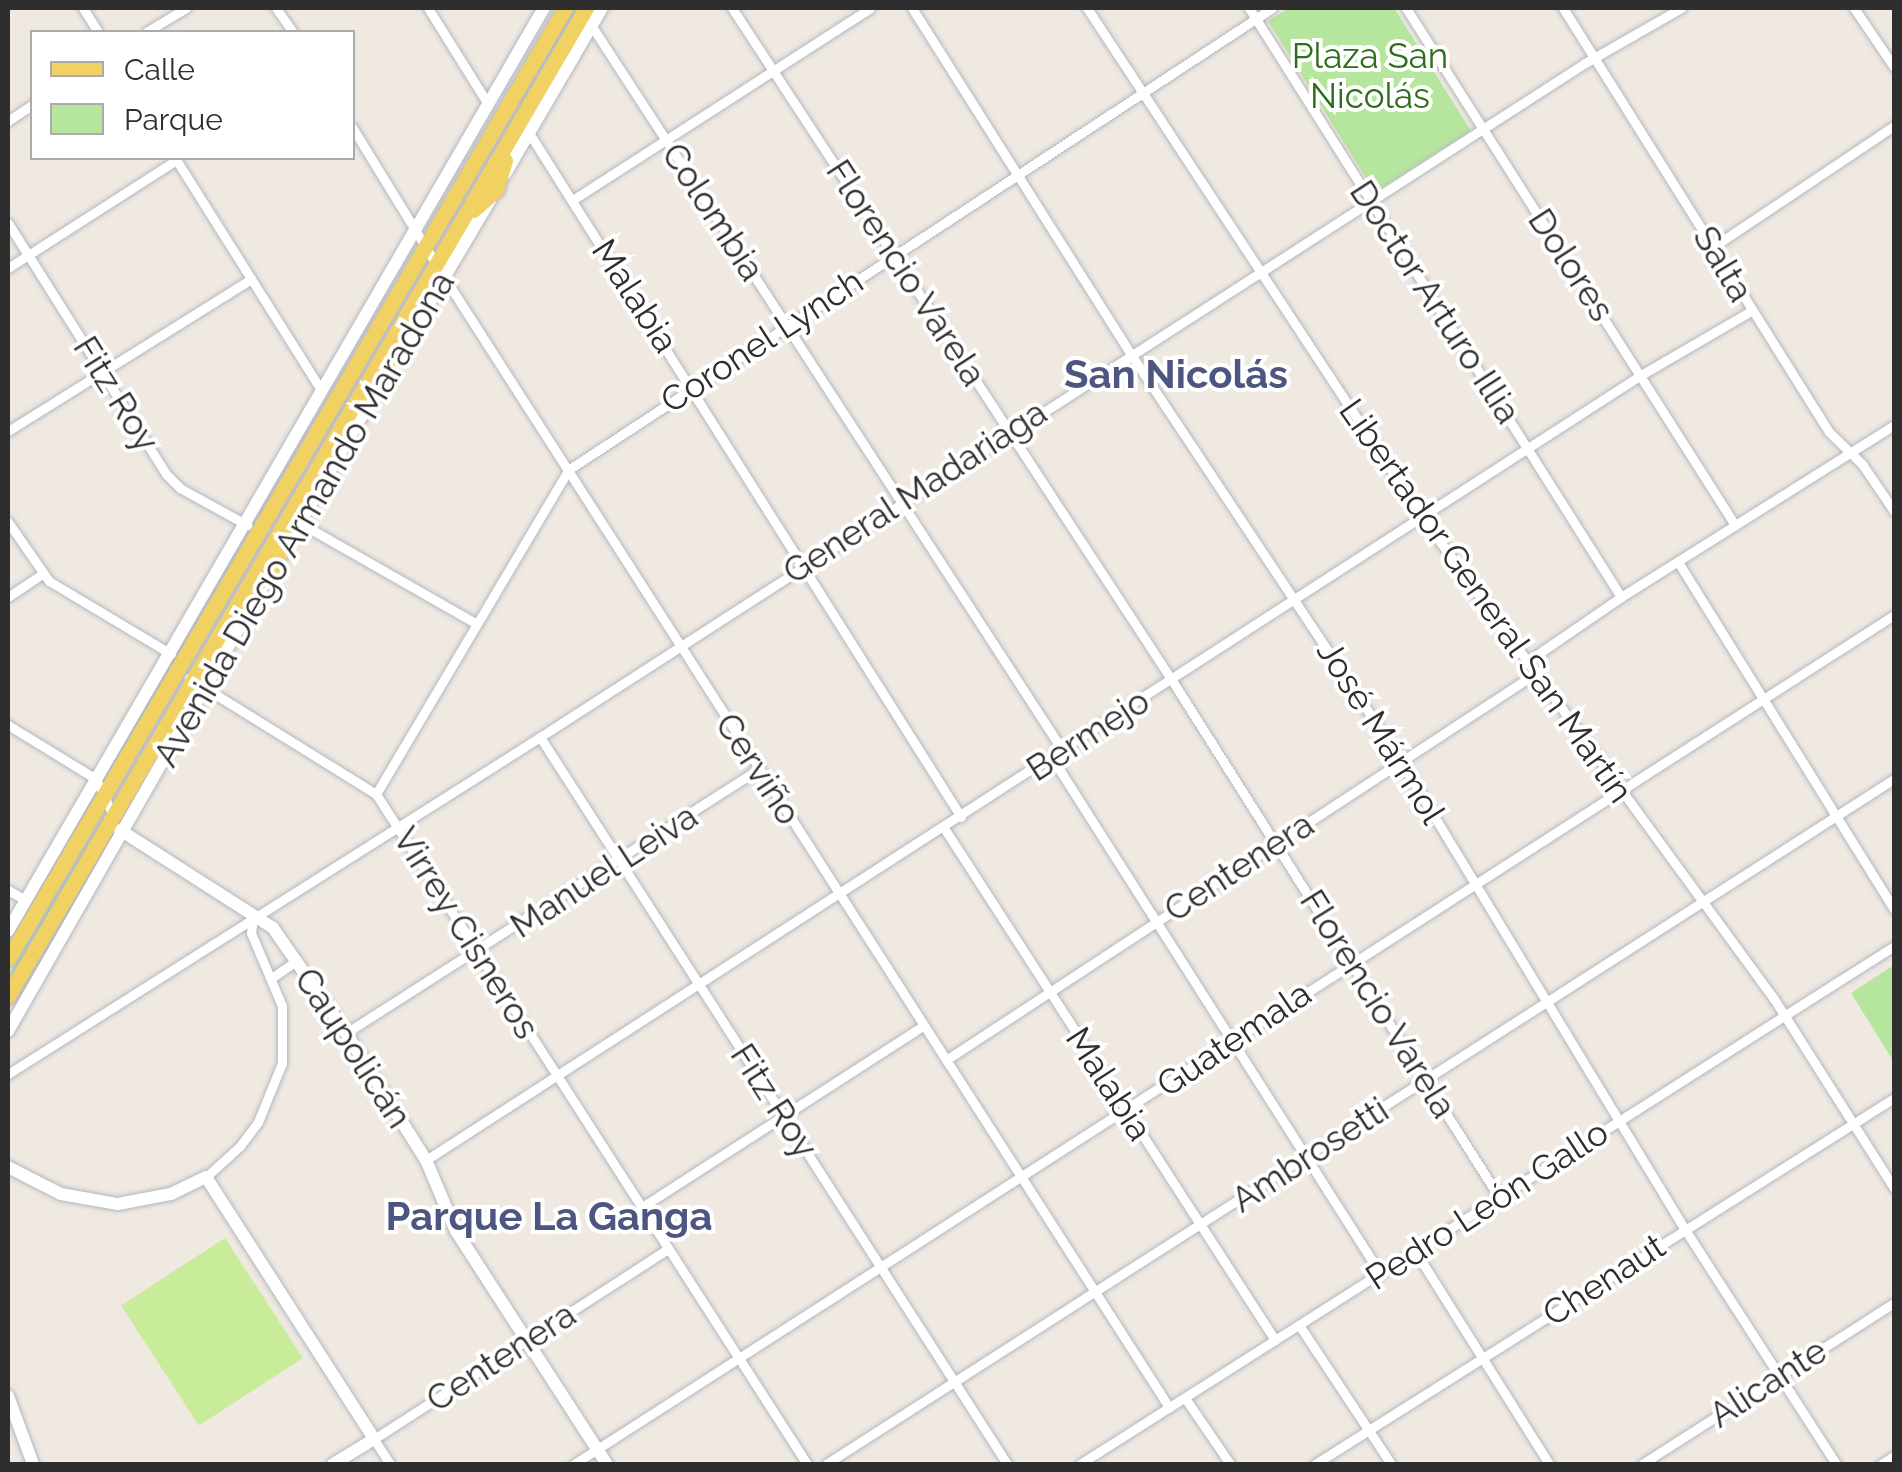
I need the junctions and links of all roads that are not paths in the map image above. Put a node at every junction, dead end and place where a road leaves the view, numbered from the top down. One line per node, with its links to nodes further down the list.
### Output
1 (83, 8): 22 (street)
2 (186, 8): 23 (street)
3 (276, 8): 24 (street)
4 (428, 8): 30 (street)
5 (544, 8): 30 (street, Avenida Diego Armando Maradona)
6 (552, 8): 25 (main road)
7 (564, 8): 25 (main road, Avenida Diego Armando Maradona)
8 (586, 8): 35 (main road, Avenida Diego Armando Maradona)
9 (602, 8): 21 (street, Avenida Diego Armando Maradona)
10 (732, 8): 28 (street, Florencio Varela)
11 (870, 8): 28 (street)
12 (912, 8): 40 (street, José Mármol)
13 (1087, 8): 29 (street, Libertador General San Martín)
14 (1249, 8): 20 (street, Doctor Arturo Illia)
15 (1272, 8): 20 (street, Coronel Lynch)
16 (1406, 8): 34 (street, Dolores)
17 (1562, 8): 26 (street, Salta)
18 (1681, 8): 26 (street, General Madariaga)
19 (1854, 8): 27 (street)
20 (1256, 18): 29 (street, Coronel Lynch); 43 (street, Doctor Arturo Illia)
21 (591, 25): 35 (street, Avenida Diego Armando Maradona); 37 (street, Colombia)
22 (97, 30)
23 (149, 30)
24 (291, 30)
25 (541, 46): 46 (main road, Avenida Diego Armando Maradona)
26 (1595, 58): 34 (street, General Madariaga); 47 (street, Salta)
27 (1894, 66)
28 (774, 72): 37 (street); 48 (street, Florencio Varela)
29 (1140, 92): 40 (street, Coronel Lynch); 52 (street, Libertador General San Martín)
30 (488, 104): 46 (street, Avenida Diego Armando Maradona)
31 (30, 105): 32 (street)
32 (8, 120)
33 (1894, 126): 47 (street)
34 (1483, 128): 43 (street, General Madariaga); 58 (street, Dolores)
35 (521, 132): 41 (main road); 42 (street, Malabia); 44 (main road, Avenida Diego Armando Maradona)
36 (355, 133): 46 (street, Cerviño)
37 (666, 140): 42 (street); 55 (street, Colombia)
38 (174, 160): 49 (street)
39 (177, 160): 53 (street)
40 (1017, 173): 48 (street, Coronel Lynch); 56 (street, José Mármol)
41 (496, 190): 44 (main road); 51 (street, Avenida Diego Armando Maradona)
42 (574, 200): 59 (street, Malabia)
43 (1371, 201): 52 (street, General Madariaga); 65 (street, Doctor Arturo Illia)
44 (462, 219): 51 (main road, Avenida Diego Armando Maradona)
45 (8, 223): 49 (street, Fitz Roy)
46 (420, 236): 51 (street, Cerviño); 60 (street, Avenida Diego Armando Maradona); 74 (main road, Avenida Diego Armando Maradona)
47 (1713, 247): 54 (street, Salta)
48 (895, 254): 55 (street, Coronel Lynch); 64 (street, Florencio Varela)
49 (28, 255): 50 (street); 57 (street, Fitz Roy)
50 (8, 268)
51 (440, 270): 61 (main road); 67 (street, Cerviño); 71 (main road, Avenida Diego Armando Maradona)
52 (1258, 272): 56 (street, General Madariaga); 70 (street, Libertador General San Martín)
53 (251, 278): 57 (street); 60 (street)
54 (1751, 310): 58 (street, Bermejo); 66 (street, Salta)
55 (787, 324): 59 (street, Coronel Lynch); 68 (street, Colombia)
56 (1130, 353): 64 (street, General Madariaga); 81 (street, José Mármol)
57 (101, 372): 63 (street); 74 (street, Fitz Roy)
58 (1641, 375): 65 (street, Bermejo); 73 (street, Dolores)
59 (692, 385): 67 (street, Coronel Lynch); 77 (street, Malabia)
60 (322, 390): 74 (street, Avenida Diego Armando Maradona)
61 (371, 400): 71 (street, Avenida Diego Armando Maradona)
62 (1894, 425): 66 (street)
63 (8, 431)
64 (1010, 432): 68 (street, General Madariaga); 89 (street, Florencio Varela)
65 (1529, 449): 70 (street, Bermejo); 80 (street, Doctor Arturo Illia)
66 (1851, 454): 69 (street, Salta); 73 (street)
67 (568, 470): 84 (street, Coronel Lynch); 85 (street, Cerviño)
68 (900, 503): 77 (street, General Madariaga); 94 (street, Colombia)
69 (1894, 511)
70 (1422, 517): 81 (street, Bermejo); 87 (street, Libertador General San Martín)
71 (294, 520): 75 (main road); 82 (main road, Avenida Diego Armando Maradona); 84 (street)
72 (8, 522): 78 (street, Virrey Cisneros)
73 (1735, 524): 76 (street)
74 (251, 527): 86 (main road, Avenida Diego Armando Maradona)
75 (277, 562): 82 (main road); 90 (street, Avenida Diego Armando Maradona)
76 (1678, 562): 80 (street); 91 (street)
77 (803, 563): 85 (street, General Madariaga); 104 (street, Malabia)
78 (41, 574): 79 (street); 86 (street, Virrey Cisneros)
79 (8, 597)
80 (1621, 597): 87 (street)
81 (1298, 600): 89 (street, Bermejo); 96 (street, José Mármol)
82 (236, 607): 90 (main road, Avenida Diego Armando Maradona)
83 (1894, 615): 91 (street, Guatemala)
84 (475, 623): 101 (street, Coronel Lynch)
85 (679, 645): 93 (street, General Madariaga); 97 (street, Cerviño)
86 (175, 659): 90 (street, Virrey Cisneros); 99 (main road, Avenida Diego Armando Maradona)
87 (1526, 663): 88 (street, Libertador General San Martín)
88 (1534, 674): 96 (street, Centenera); 100 (street, Libertador General San Martín)
89 (1172, 682): 94 (street, Bermejo); 108 (street, Florencio Varela)
90 (197, 686): 101 (street, Virrey Cisneros); 103 (main road, Avenida Diego Armando Maradona); 107 (street, Avenida Diego Armando Maradona)
91 (1764, 698): 100 (street, Guatemala); 102 (street)
92 (8, 726): 99 (street)
93 (540, 737): 105 (street, General Madariaga); 109 (street, Fitz Roy)
94 (1063, 751): 95 (street, Bermejo)
95 (1052, 758): 104 (street, Bermejo); 117 (street)
96 (1400, 760): 108 (street, Centenera); 110 (street, José Mármol)
97 (758, 770): 109 (street, Manuel Leiva); 112 (street, Cerviño)
98 (1894, 779): 102 (street, Ambrosetti)
99 (101, 785): 103 (street); 113 (street, Avenida Diego Armando Maradona); 121 (main road, Avenida Diego Armando Maradona)
100 (1618, 791): 110 (street, Guatemala); 114 (street, Libertador General San Martín)
101 (376, 794): 105 (street, Virrey Cisneros)
102 (1837, 815): 114 (street, Ambrosetti); 115 (street)
103 (113, 816): 107 (street); 127 (main road, Avenida Diego Armando Maradona)
104 (961, 817): 106 (street, Bermejo)
105 (398, 825): 116 (street, General Madariaga); 120 (street, Virrey Cisneros)
106 (944, 828): 112 (street, Bermejo); 126 (street, Malabia)
107 (122, 834): 116 (street, Caupolicán); 131 (street, Avenida Diego Armando Maradona)
108 (1276, 844): 117 (street, Centenera); 123 (street, Florencio Varela)
109 (620, 860): 120 (street, Manuel Leiva); 125 (street, Fitz Roy)
110 (1475, 883): 123 (street, Guatemala); 128 (street, José Mármol)
111 (8, 890): 113 (street)
112 (840, 895): 125 (street, Bermejo); 130 (street, Cerviño)
113 (25, 900): 118 (street, Avenida Diego Armando Maradona)
114 (1700, 900): 128 (street, Ambrosetti); 129 (street, Libertador General San Martín)
115 (1894, 909)
116 (253, 919): 122 (street, Caupolicán); 124 (street); 135 (street, General Madariaga)
117 (1155, 921): 126 (street, Centenera); 133 (street)
118 (8, 931)
119 (1894, 946): 129 (street, Pedro León Gallo)
120 (478, 953): 132 (street, Manuel Leiva); 136 (street, Virrey Cisneros)
121 (8, 960)
122 (297, 960): 124 (street); 132 (street, Caupolicán)
123 (1351, 961): 133 (street, Guatemala); 137 (street, Florencio Varela)
124 (273, 977): 146 (street)
125 (699, 983): 136 (street, Bermejo); 140 (street, Fitz Roy)
126 (1051, 993): 134 (street, Centenera); 139 (street, Malabia)
127 (8, 996)
128 (1546, 1000): 137 (street, Ambrosetti); 141 (street, José Mármol)
129 (1784, 1014): 141 (street, Pedro León Gallo); 142 (street, Libertador General San Martín)
130 (923, 1026): 134 (street, Cerviño); 140 (street)
131 (8, 1031)
132 (346, 1034): 144 (street, Caupolicán)
133 (1232, 1040): 139 (street, Guatemala); 143 (street)
134 (946, 1060): 147 (street, Cerviño)
135 (8, 1074)
136 (557, 1077): 144 (street, Bermejo); 150 (street, Virrey Cisneros)
137 (1426, 1080): 143 (street, Ambrosetti); 149 (street, Florencio Varela)
138 (1894, 1098): 142 (street, Chenaut)
139 (1126, 1110): 147 (street, Guatemala); 151 (street, Malabia)
140 (783, 1116): 150 (street); 155 (street, Fitz Roy)
141 (1618, 1120): 149 (street, Pedro León Gallo); 152 (street, José Mármol)
142 (1853, 1124): 148 (street, Libertador General San Martín); 152 (street, Chenaut)
143 (1307, 1156): 151 (street, Ambrosetti); 156 (street)
144 (426, 1160): 161 (street, Caupolicán)
145 (8, 1167): 146 (street)
146 (206, 1177): 170 (street)
147 (1021, 1178): 155 (street, Guatemala); 157 (street, Cerviño)
148 (1894, 1188)
149 (1499, 1197): 154 (street, Pedro León Gallo)
150 (642, 1207): 153 (street, Virrey Cisneros)
151 (1202, 1226): 157 (street, Ambrosetti); 160 (street, Malabia)
152 (1684, 1228): 163 (street, Chenaut); 164 (street, José Mármol)
153 (668, 1249): 161 (street, Centenera); 162 (street, Virrey Cisneros)
154 (1415, 1251): 156 (street, Pedro León Gallo); 163 (street)
155 (882, 1268): 162 (street, Guatemala); 165 (street, Fitz Roy)
156 (1380, 1273): 159 (street, Pedro León Gallo)
157 (1094, 1294): 165 (street, Ambrosetti); 168 (street, Cerviño)
158 (1894, 1303): 164 (street, Alicante)
159 (1300, 1325): 160 (street, Pedro León Gallo); 169 (street)
160 (1274, 1340): 167 (street, Pedro León Gallo)
161 (524, 1342): 170 (street, Centenera); 171 (street, Caupolicán)
162 (737, 1357): 171 (street, Guatemala); 178 (street, Virrey Cisneros)
163 (1482, 1360): 169 (street, Chenaut); 185 (street)
164 (1780, 1376): 186 (street, Alicante); 187 (street, José Mármol)
165 (956, 1383): 179 (street, Ambrosetti); 180 (street, Fitz Roy)
166 (8, 1396): 173 (street)
167 (1185, 1398): 168 (street, Pedro León Gallo); 182 (street)
168 (1169, 1407): 181 (street, Pedro León Gallo)
169 (1369, 1430): 183 (street, Chenaut); 184 (street)
170 (374, 1439): 174 (street, Centenera); 175 (street)
171 (596, 1449): 176 (street, Guatemala); 177 (street, Caupolicán)
172 (1894, 1456): 188 (street)
173 (33, 1464)
174 (333, 1464)
175 (390, 1464)
176 (574, 1464)
177 (607, 1464)
178 (806, 1464)
179 (826, 1464)
180 (1007, 1464)
181 (1080, 1464)
182 (1230, 1464)
183 (1315, 1464)
184 (1391, 1464)
185 (1549, 1464)
186 (1642, 1464)
187 (1836, 1464)
188 (1881, 1464)

